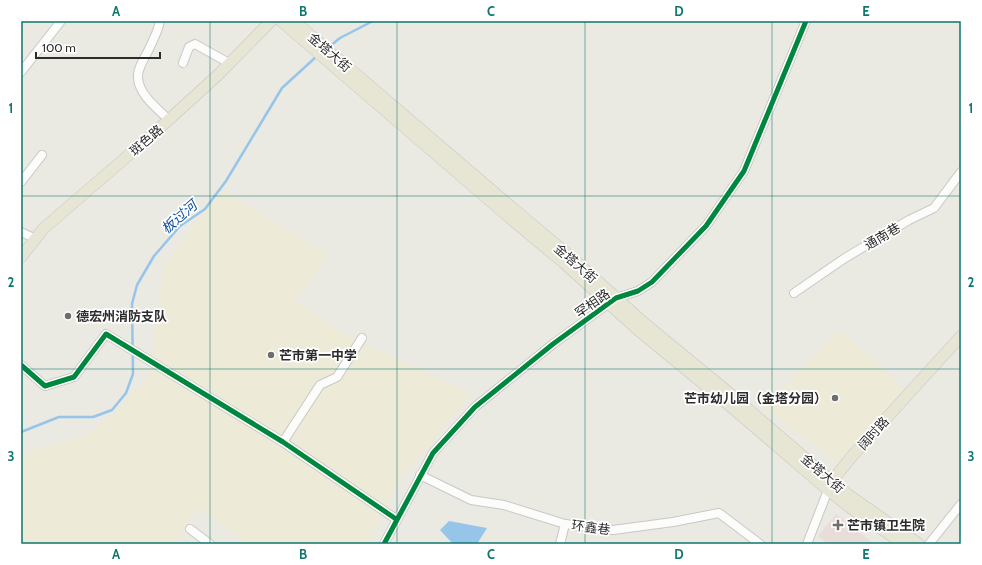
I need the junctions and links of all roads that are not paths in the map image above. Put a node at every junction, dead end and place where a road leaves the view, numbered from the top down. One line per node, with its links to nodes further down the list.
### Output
1 (61, 21): 10 (street)
2 (160, 21): 11 (street)
3 (271, 21): 9 (main road, 斑色路)
4 (281, 21): 7 (main road, 金塔大街)
5 (294, 21): 7 (main road, 金塔大街)
6 (806, 21): 19 (street, 罕相路)
7 (310, 41): 19 (main road, 金塔大街)
8 (183, 63): 9 (street)
9 (229, 63): 11 (main road, 斑色路)
10 (21, 72)
11 (169, 120): 16 (main road, 斑色路)
12 (42, 155): 14 (street)
13 (961, 172): 18 (street, 通南巷)
14 (21, 182)
15 (21, 232): 16 (street)
16 (36, 239): 17 (main road, 斑色路)
17 (21, 257)
18 (794, 293)
19 (613, 301): 24 (street, 罕相路); 25 (main road, 金塔大街)
20 (961, 336): 25 (main road, 阔时路)
21 (362, 338): 23 (street)
22 (21, 365): 23 (street)
23 (283, 442): 27 (street)
24 (420, 475): 27 (street, 罕相路); 28 (street, 环鑫巷)
25 (830, 485): 34 (street, 阔时路); 35 (main road, 金塔大街); 36 (main road, 金塔大街)
26 (961, 504): 37 (street)
27 (396, 519): 31 (street, 罕相路)
28 (565, 524): 32 (street); 33 (street, 环鑫巷)
29 (190, 529): 30 (street)
30 (210, 544)
31 (384, 544)
32 (560, 544)
33 (760, 544)
34 (807, 544)
35 (904, 544)
36 (919, 544)
37 (929, 544)

